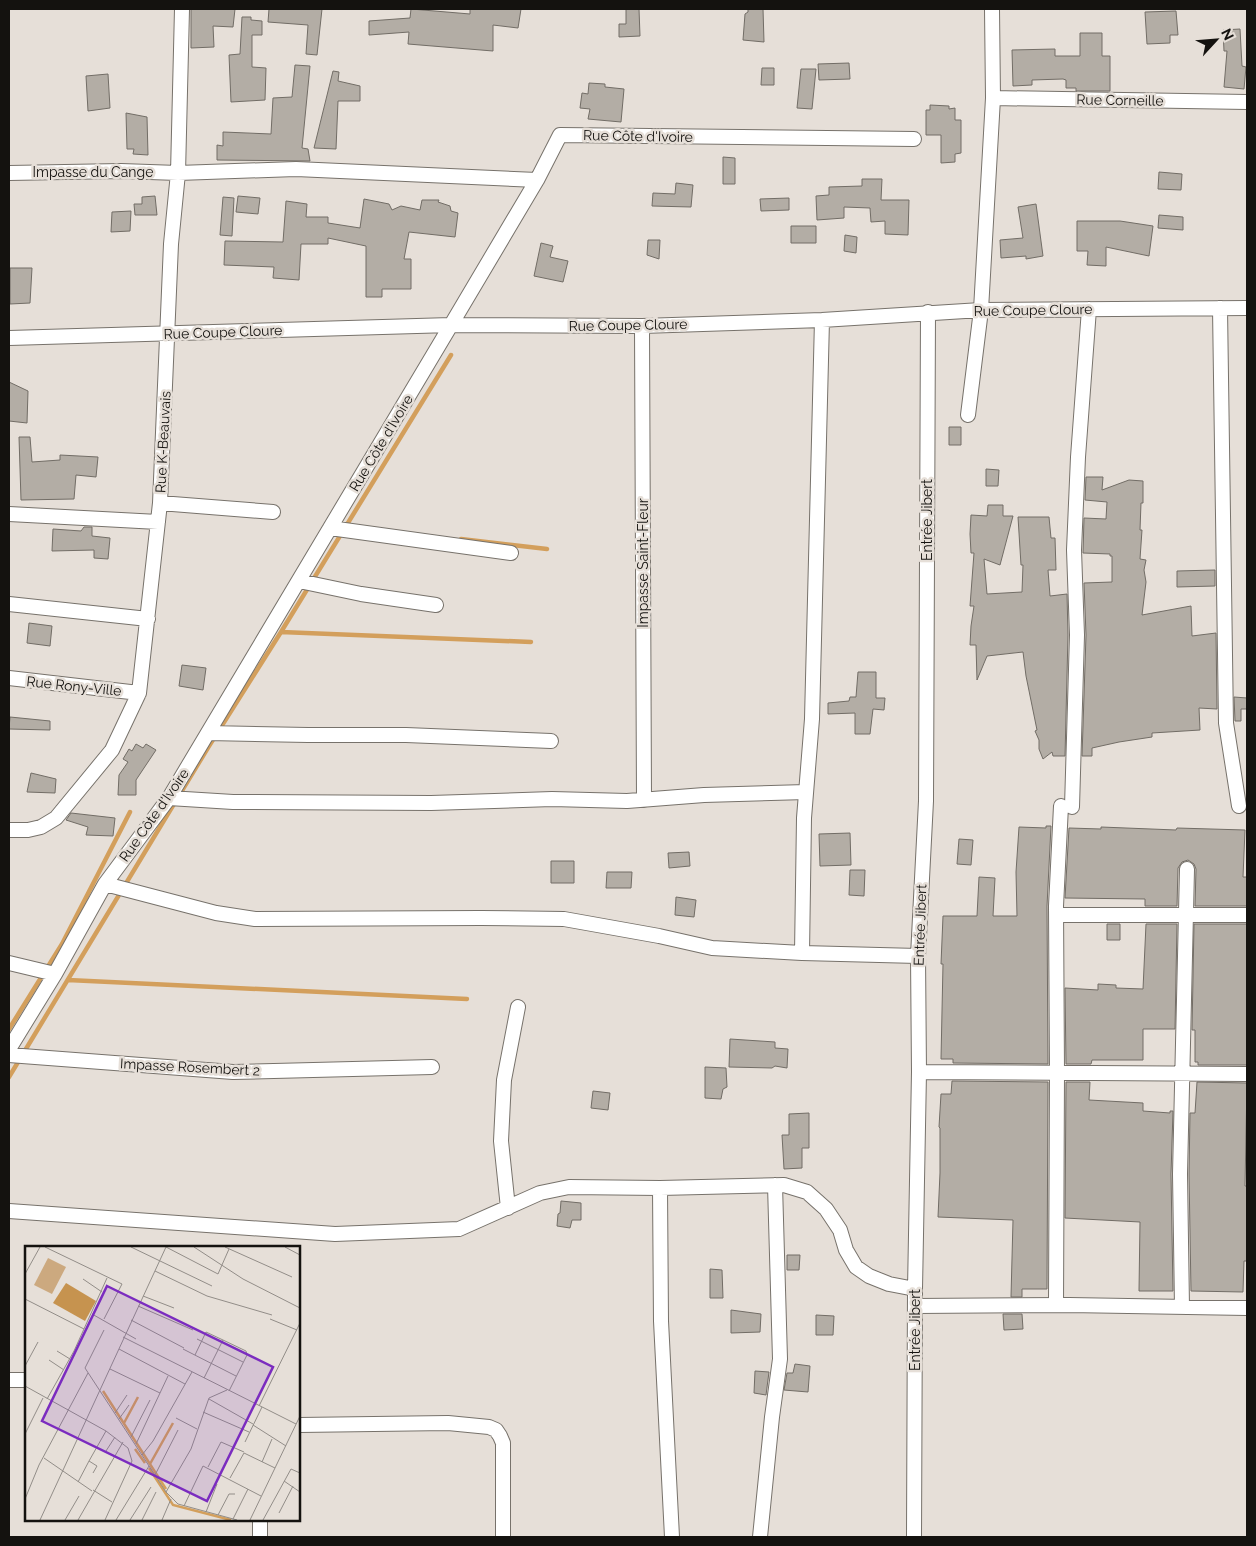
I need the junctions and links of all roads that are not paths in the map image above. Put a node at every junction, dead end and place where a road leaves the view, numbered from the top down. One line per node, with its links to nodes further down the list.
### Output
1 (182, 9): 7 (street, Rue K-Beauvais)
2 (992, 9): 3 (street)
3 (993, 98): 4 (street, Rue Corneille); 12 (street)
4 (1247, 102)
5 (914, 139): 8 (street, Rue Côte d'Ivoire)
6 (9, 172): 7 (street, Impasse du Cange)
7 (178, 173): 8 (street, Impasse du Cange); 17 (street, Rue K-Beauvais)
8 (537, 180): 15 (street, Rue Côte d'Ivoire)
9 (1220, 308): 10 (street, Rue Coupe Cloure); 11 (street, Rue Coupe Cloure); 37 (street)
10 (1247, 308)
11 (1088, 309): 12 (street, Rue Coupe Cloure); 41 (street)
12 (981, 310): 13 (street, Rue Coupe Cloure); 19 (street)
13 (928, 312): 14 (street, Rue Coupe Cloure); 45 (street, Entrée Jibert)
14 (822, 320): 16 (street, Rue Coupe Cloure); 34 (street)
15 (451, 325): 16 (street, Rue Coupe Cloure); 17 (street, Rue Coupe Cloure); 24 (street, Rue Côte d'Ivoire)
16 (642, 326): 36 (street, Impasse Saint-Fleur)
17 (168, 334): 18 (street, Rue Coupe Cloure); 20 (street, Rue K-Beauvais)
18 (9, 338)
19 (968, 415)
20 (160, 503): 21 (street); 23 (street, Rue K-Beauvais)
21 (273, 512)
22 (9, 514): 23 (street)
23 (158, 522): 29 (street, Rue K-Beauvais)
24 (330, 528): 25 (street); 26 (street, Rue Côte d'Ivoire)
25 (511, 553)
26 (298, 581): 28 (street); 32 (street, Rue Côte d'Ivoire)
27 (9, 604): 29 (street)
28 (436, 605)
29 (148, 619): 31 (street, Rue K-Beauvais)
30 (9, 678): 31 (street, Rue Rony-Ville)
31 (139, 693): 38 (street, Rue K-Beauvais)
32 (208, 733): 33 (street); 35 (street, Rue Côte d'Ivoire)
33 (551, 740)
34 (806, 792): 36 (street); 44 (street)
35 (169, 798): 36 (street); 40 (street, Rue Côte d'Ivoire)
36 (644, 800)
37 (1239, 806)
38 (9, 830)
39 (1186, 869): 42 (street)
40 (105, 884): 44 (street); 47 (street, Rue Côte d'Ivoire)
41 (1056, 915): 42 (street); 53 (street)
42 (1186, 915): 43 (street); 54 (street)
43 (1247, 915)
44 (802, 953): 45 (street)
45 (918, 956): 52 (street, Entrée Jibert)
46 (9, 963): 47 (street)
47 (55, 974): 49 (street, Rue Côte d'Ivoire)
48 (518, 1007): 58 (street)
49 (9, 1049)
50 (9, 1055): 51 (street, Impasse Rosembert 2)
51 (432, 1067)
52 (919, 1072): 53 (street); 60 (street, Entrée Jibert)
53 (1057, 1072): 54 (street); 62 (street)
54 (1182, 1073): 55 (street); 63 (street)
55 (1247, 1074)
56 (775, 1185): 57 (street); 60 (street); 72 (street)
57 (660, 1188): 58 (street); 71 (street)
58 (508, 1208): 59 (street)
59 (9, 1211)
60 (916, 1289): 61 (street, Entrée Jibert)
61 (916, 1306): 62 (street); 73 (street, Entrée Jibert)
62 (1056, 1306): 63 (street)
63 (1182, 1307): 64 (street)
64 (1247, 1308)
65 (9, 1380): 66 (street)
66 (25, 1380)
67 (300, 1425): 70 (street)
68 (260, 1521): 69 (street)
69 (260, 1537)
70 (502, 1537)
71 (672, 1537)
72 (760, 1537)
73 (914, 1537)

